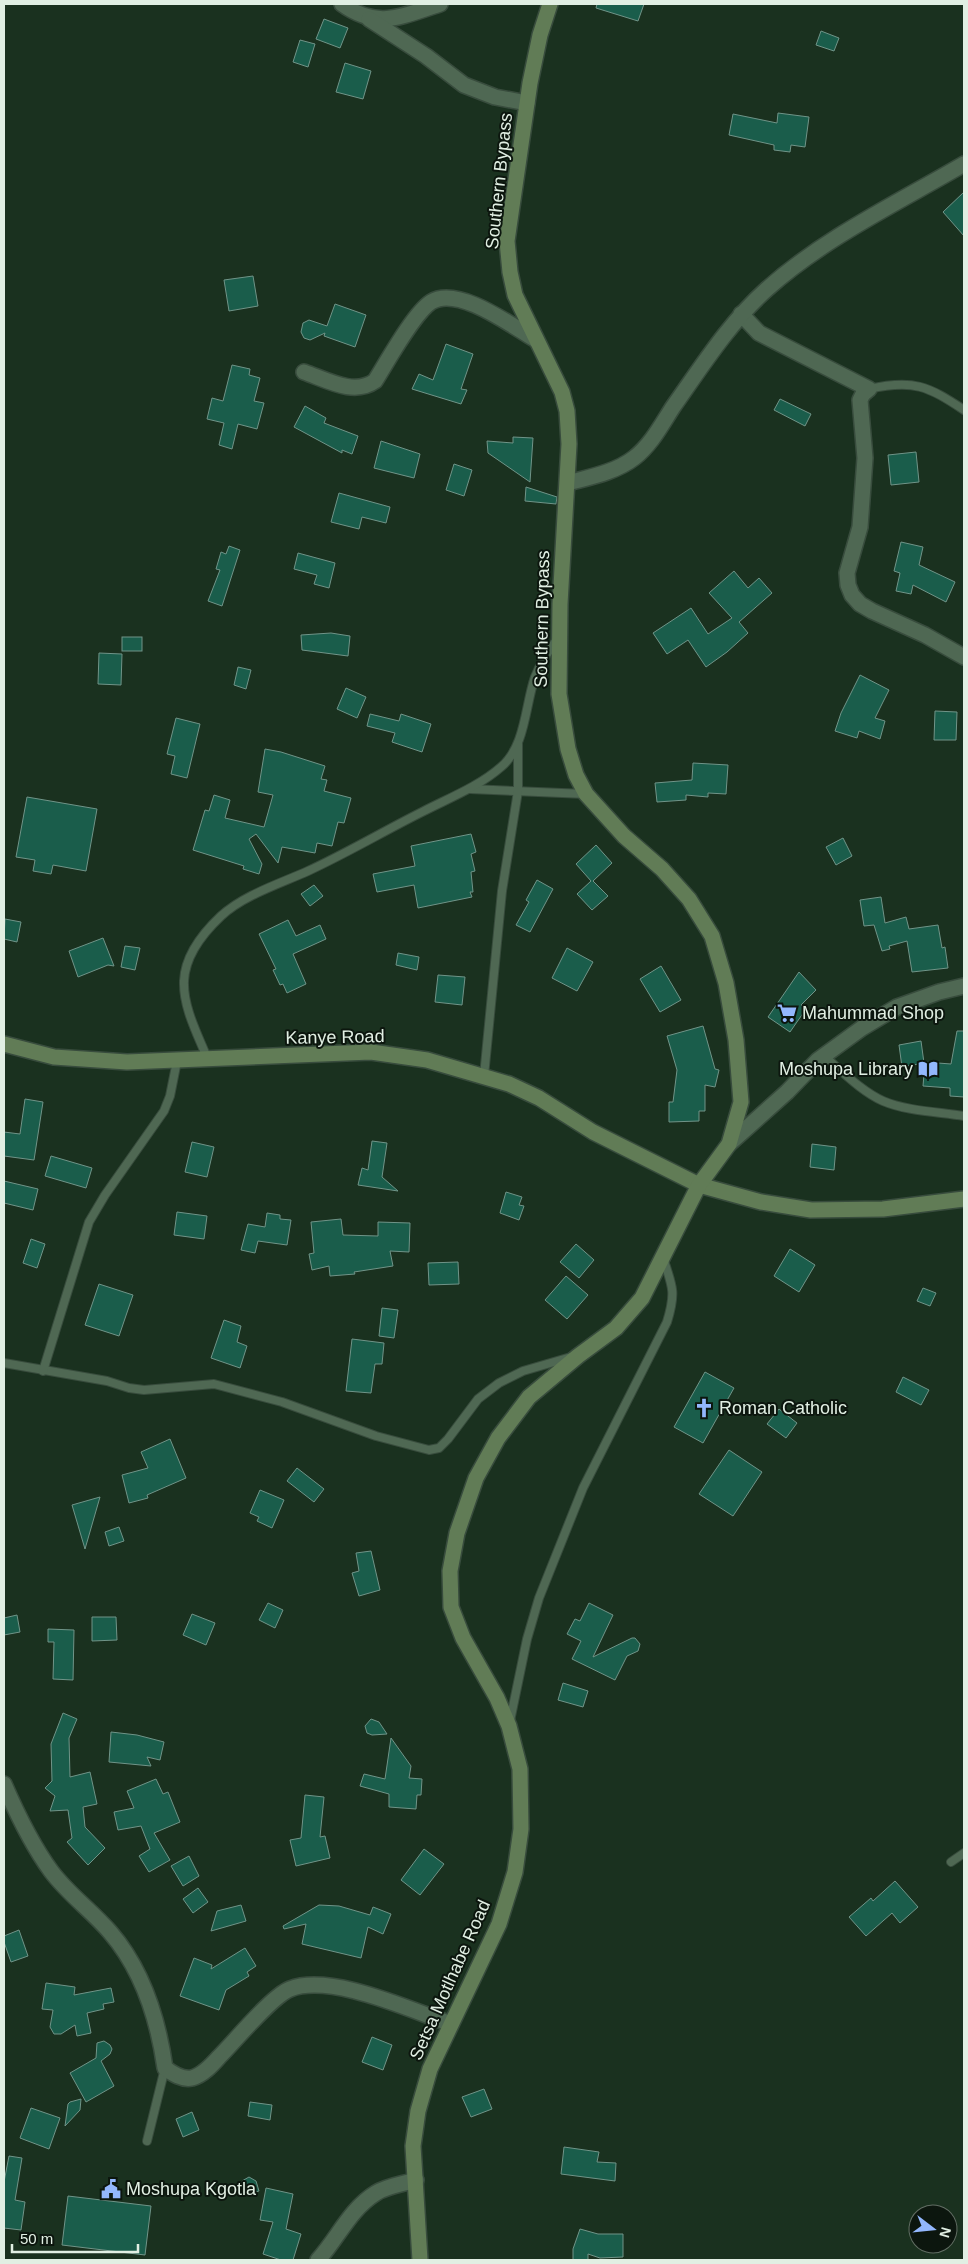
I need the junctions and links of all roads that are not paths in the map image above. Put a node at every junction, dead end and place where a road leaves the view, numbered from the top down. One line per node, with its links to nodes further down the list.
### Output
1 (342, 4): 4 (street)
2 (440, 4): 4 (street)
3 (550, 4): 5 (street, Southern Bypass)
4 (369, 18): 5 (street)
5 (527, 103): 8 (street, Southern Bypass)
6 (964, 164): 7 (street)
7 (741, 314): 10 (street); 12 (street)
8 (536, 340): 9 (street); 12 (street, Southern Bypass)
9 (304, 372)
10 (869, 389): 11 (lane); 14 (street)
11 (964, 410)
12 (568, 483): 13 (street, Southern Bypass)
13 (559, 636): 15 (lane); 18 (street, Southern Bypass)
14 (964, 657)
15 (518, 742): 16 (lane); 17 (lane)
16 (470, 789): 17 (lane); 22 (lane)
17 (518, 791): 18 (lane); 24 (lane)
18 (586, 794): 26 (street, Southern Bypass)
19 (964, 986): 21 (street)
20 (4, 1044): 23 (street, Kanye Road)
21 (824, 1056): 25 (lane); 26 (street)
22 (208, 1060): 23 (street, Kanye Road); 24 (street, Kanye Road)
23 (177, 1061): 32 (lane)
24 (484, 1076): 27 (street, Kanye Road)
25 (964, 1116)
26 (729, 1144): 27 (street, Southern Bypass)
27 (699, 1184): 28 (street, Kanye Road); 29 (street, Setsa Motlhabe Road)
28 (964, 1199)
29 (663, 1258): 30 (street, Setsa Motlhabe Road); 33 (lane)
30 (578, 1356): 32 (lane); 33 (street, Setsa Motlhabe Road)
31 (4, 1363): 32 (lane)
32 (43, 1371)
33 (509, 1726): 37 (street, Setsa Motlhabe Road)
34 (4, 1786): 38 (street)
35 (964, 1854): 36 (lane)
36 (950, 1862)
37 (451, 2024): 38 (street); 40 (street, Setsa Motlhabe Road)
38 (165, 2068): 39 (lane)
39 (147, 2141)
40 (416, 2180): 41 (street); 42 (street, Setsa Motlhabe Road)
41 (318, 2260)
42 (420, 2260)

